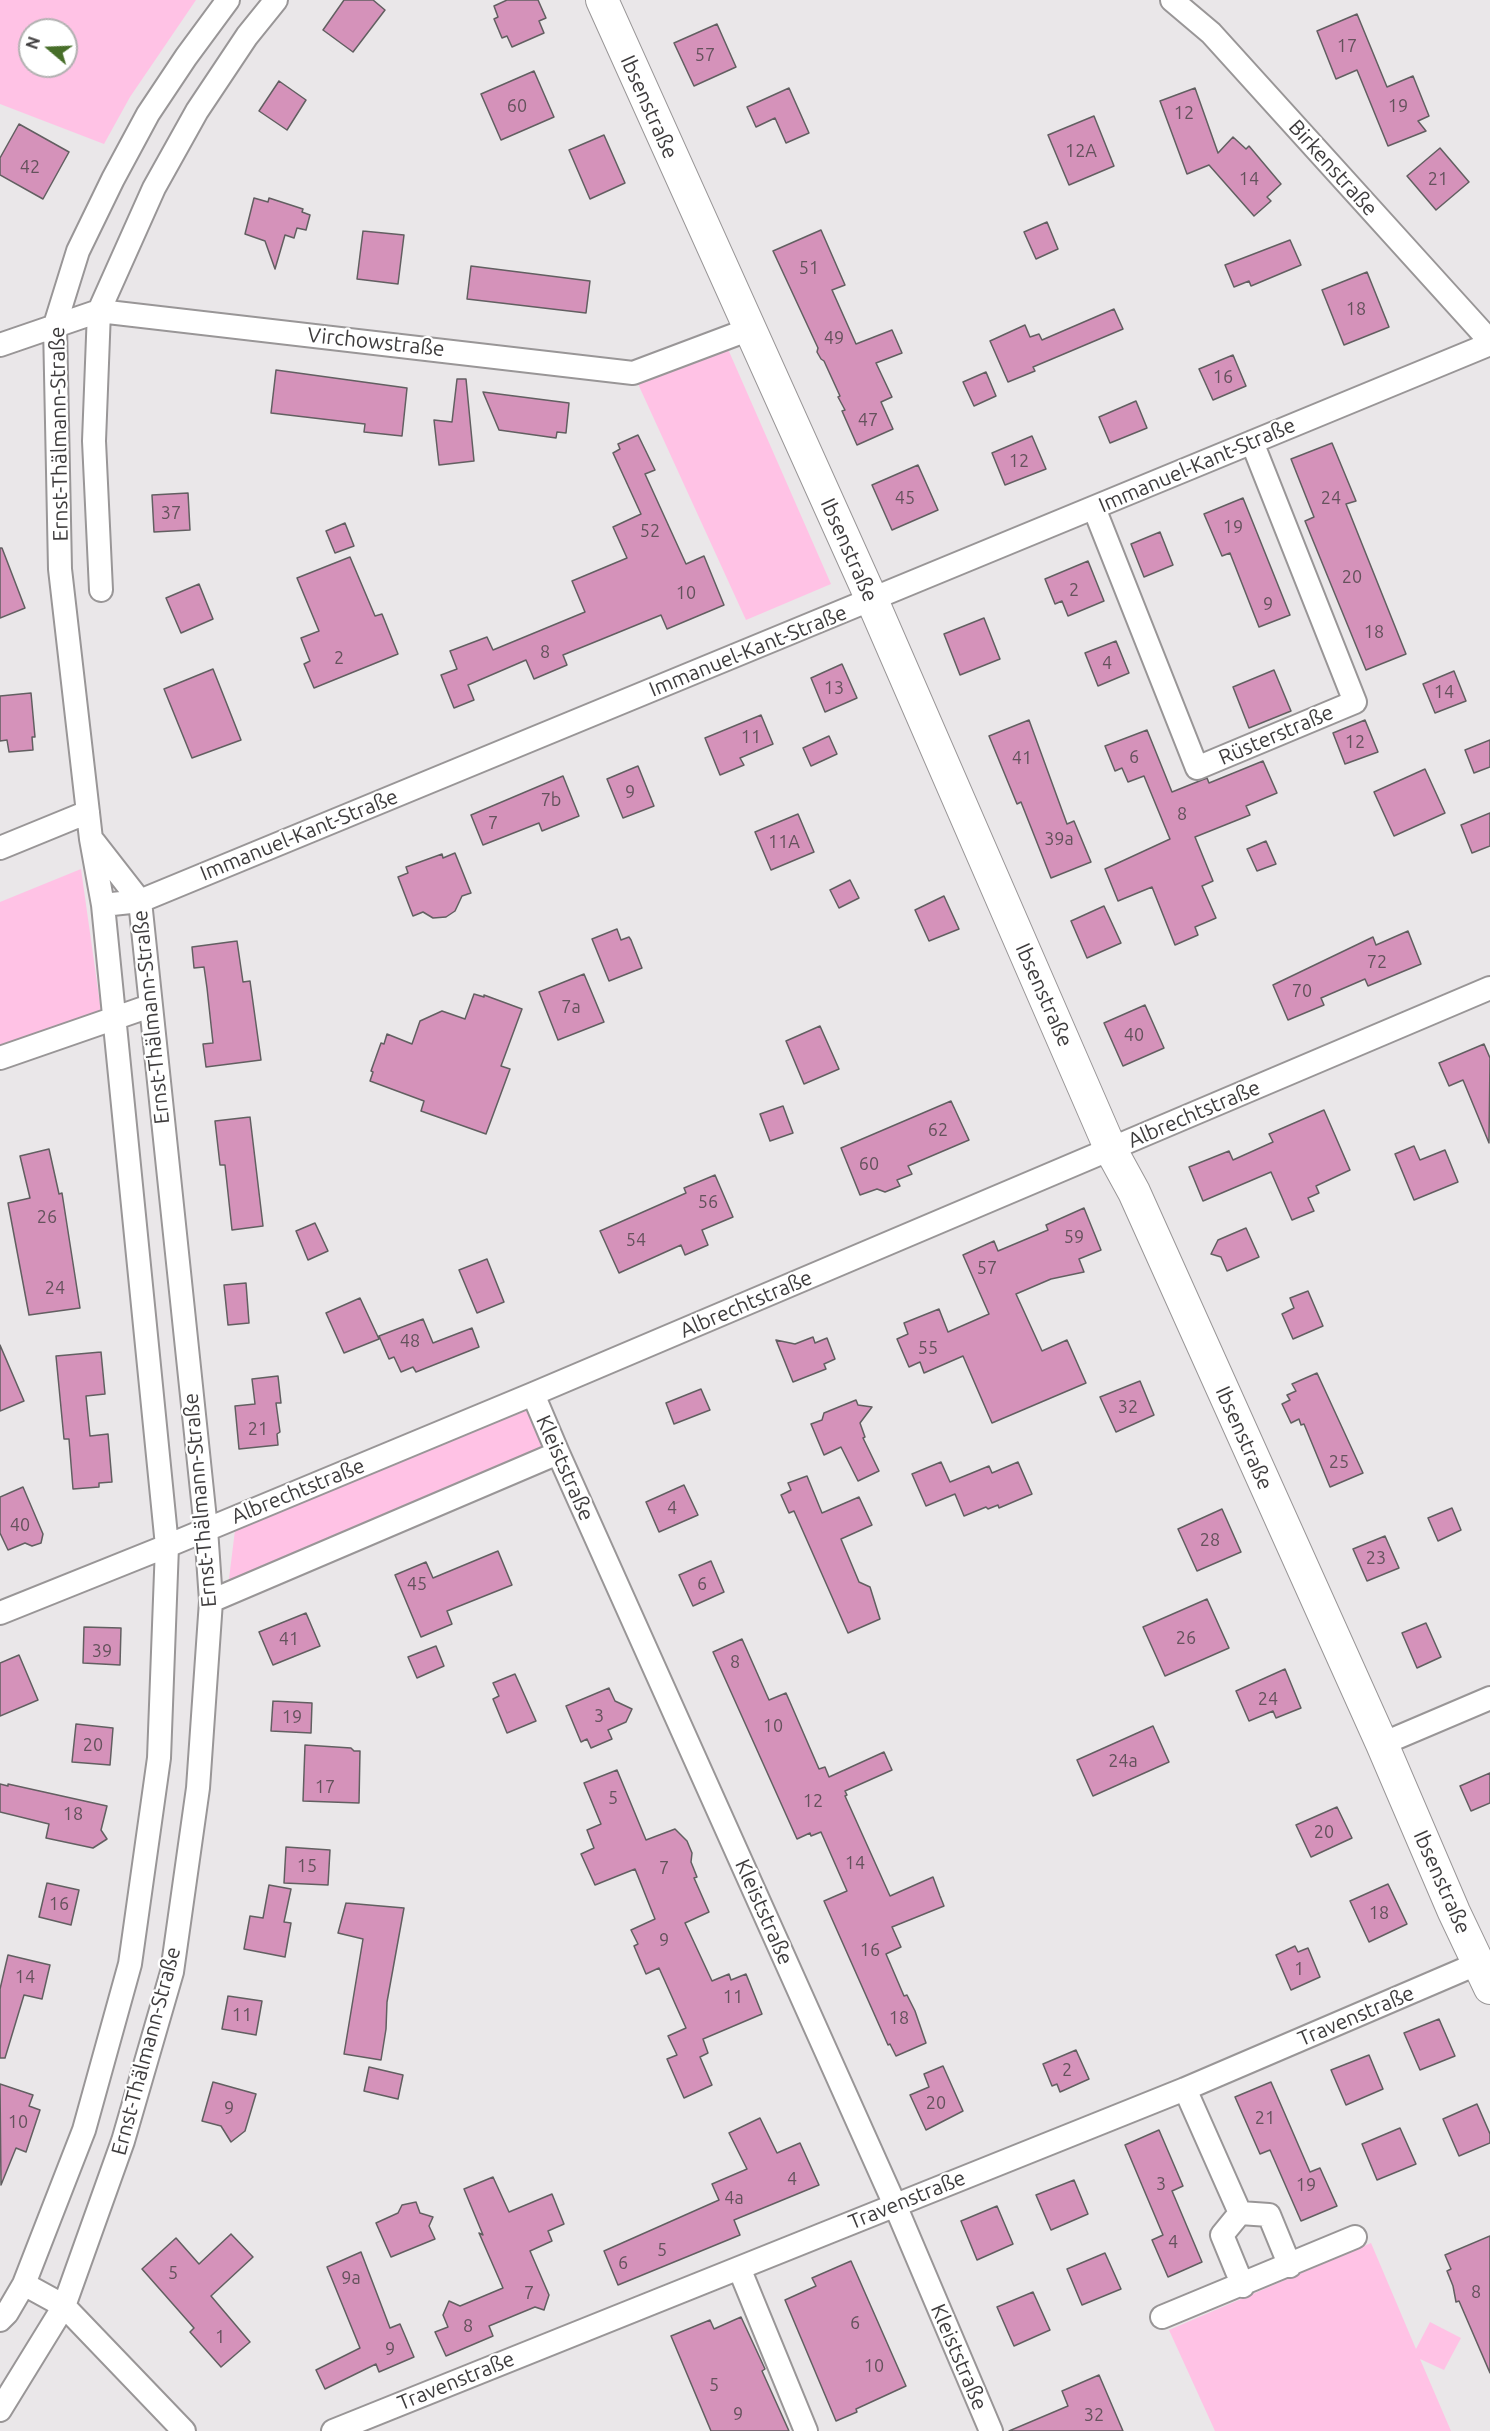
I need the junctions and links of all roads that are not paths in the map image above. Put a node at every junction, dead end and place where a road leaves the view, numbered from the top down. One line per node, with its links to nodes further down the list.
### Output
1 (228, 0): 6 (street, Ernst-Thälmann-Straße)
2 (276, 0): 5 (street, Ernst-Thälmann-Straße)
3 (602, 0): 7 (street, Ibsenstraße)
4 (1172, 0): 8 (street, Birkenstraße)
5 (99, 311): 6 (street, Virchowstraße); 7 (street, Virchowstraße); 12 (street, Ernst-Thälmann-Straße)
6 (55, 325): 9 (street, Virchowstraße); 14 (street, Ernst-Thälmann-Straße)
7 (750, 329): 13 (street, Ibsenstraße)
8 (1490, 343): 10 (street, Immanuel-Kant-Straße)
9 (0, 345)
10 (1252, 442): 11 (street, Immanuel-Kant-Straße); 11 (street, Rüsterstraße)
11 (1094, 508): 13 (street, Immanuel-Kant-Straße)
12 (101, 590)
13 (872, 600): 17 (street, Immanuel-Kant-Straße); 23 (street, Ibsenstraße)
14 (88, 812): 15 (street, Ernst-Thälmann-Straße); 16 (street)
15 (91, 839): 17 (street, Ernst-Thälmann-Straße); 18 (street, Ernst-Thälmann-Straße)
16 (0, 848)
17 (140, 901): 18 (street, Immanuel-Kant-Straße); 20 (street, Ernst-Thälmann-Straße)
18 (103, 905): 21 (street, Ernst-Thälmann-Straße)
19 (1490, 988): 23 (street, Albrechtstraße)
20 (150, 1006): 21 (street); 26 (street, Ernst-Thälmann-Straße)
21 (114, 1018): 22 (street); 27 (street, Ernst-Thälmann-Straße)
22 (0, 1058)
23 (1111, 1150): 24 (street, Albrechtstraße); 31 (street, Ibsenstraße)
24 (533, 1394): 25 (street, Kleiststraße); 26 (street, Albrechtstraße)
25 (558, 1453): 28 (street); 34 (street, Kleiststraße)
26 (206, 1529): 27 (street, Albrechtstraße); 28 (street, Ernst-Thälmann-Straße)
27 (167, 1546): 29 (street, Albrechtstraße); 39 (street, Ernst-Thälmann-Straße)
28 (211, 1600): 41 (street, Ernst-Thälmann-Straße)
29 (0, 1613)
30 (1490, 1698): 31 (street)
31 (1382, 1744): 32 (street, Ibsenstraße)
32 (1484, 1976): 33 (street, Travenstraße)
33 (1185, 2089): 34 (street, Travenstraße); 35 (street)
34 (895, 2205): 38 (street, Travenstraße); 48 (street, Kleiststraße)
35 (1240, 2212): 37 (street); 40 (street)
36 (1355, 2237): 37 (street)
37 (1290, 2266): 40 (street)
38 (739, 2268): 46 (street, Travenstraße); 47 (street)
39 (24, 2284): 41 (street); 43 (street, Ernst-Thälmann-Straße)
40 (1243, 2286): 42 (street)
41 (64, 2306): 44 (street, Ernst-Thälmann-Straße); 45 (street)
42 (1162, 2317)
43 (0, 2320)
44 (0, 2410)
45 (184, 2431)
46 (333, 2431)
47 (806, 2431)
48 (991, 2431)

